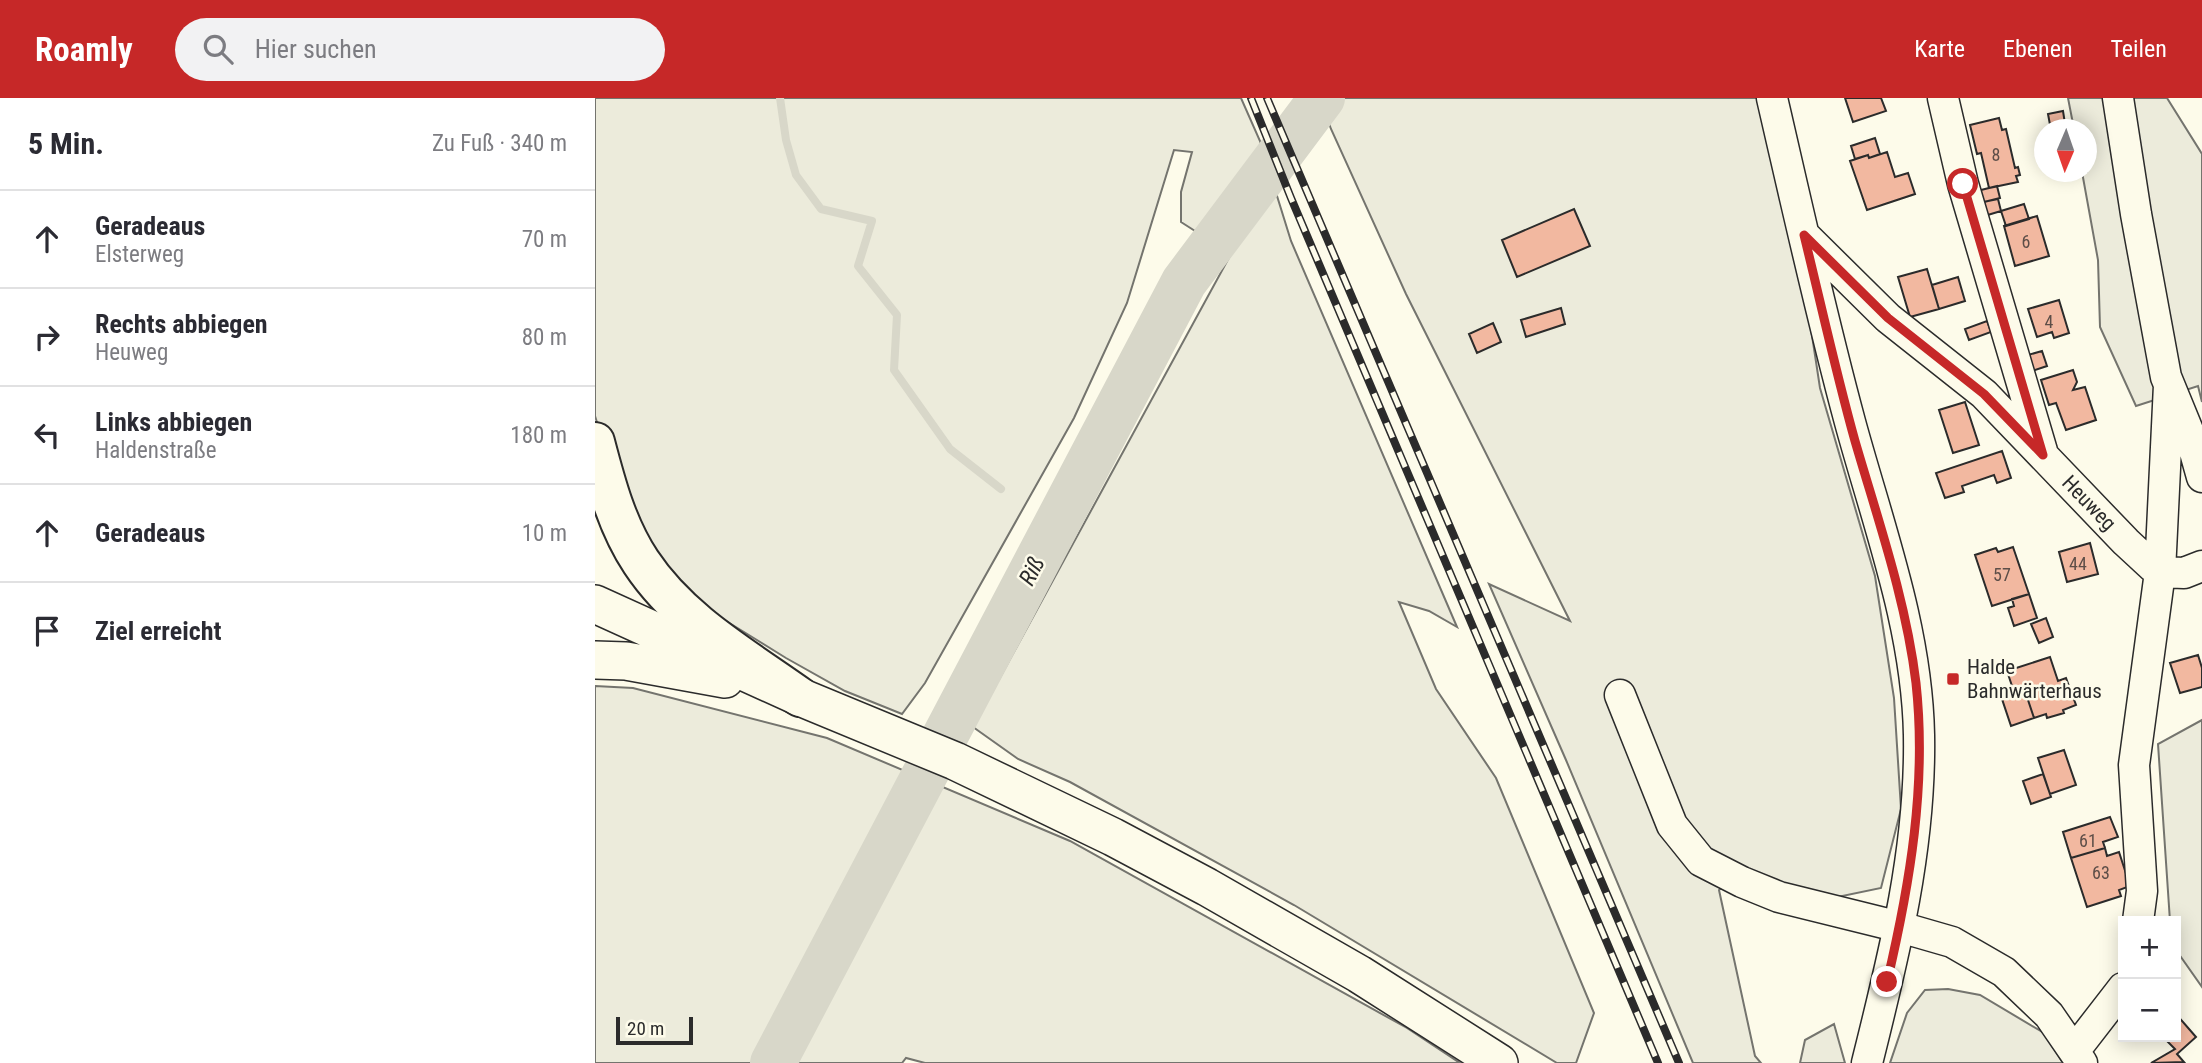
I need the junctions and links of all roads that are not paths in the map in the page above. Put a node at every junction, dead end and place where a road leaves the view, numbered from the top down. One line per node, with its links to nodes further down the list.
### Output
1 (1772, 98): 4 (street)
2 (1943, 98): 7 (street)
3 (2118, 98): 5 (street)
4 (1804, 235): 7 (street, Heuweg); 16 (street)
5 (2169, 385): 8 (street); 10 (street)
6 (595, 442): 14 (highway)
7 (2043, 455): 10 (street, Heuweg)
8 (2202, 477)
9 (2202, 566): 10 (street)
10 (2160, 572): 15 (street)
11 (595, 604): 14 (main road)
12 (595, 660): 14 (main road)
13 (1620, 695): 16 (street)
14 (800, 697): 19 (main road)
15 (2139, 916)
16 (1900, 927): 18 (street); 20 (street)
17 (2118, 996): 18 (street)
18 (2078, 1057)
19 (1499, 1063)
20 (1867, 1063)

